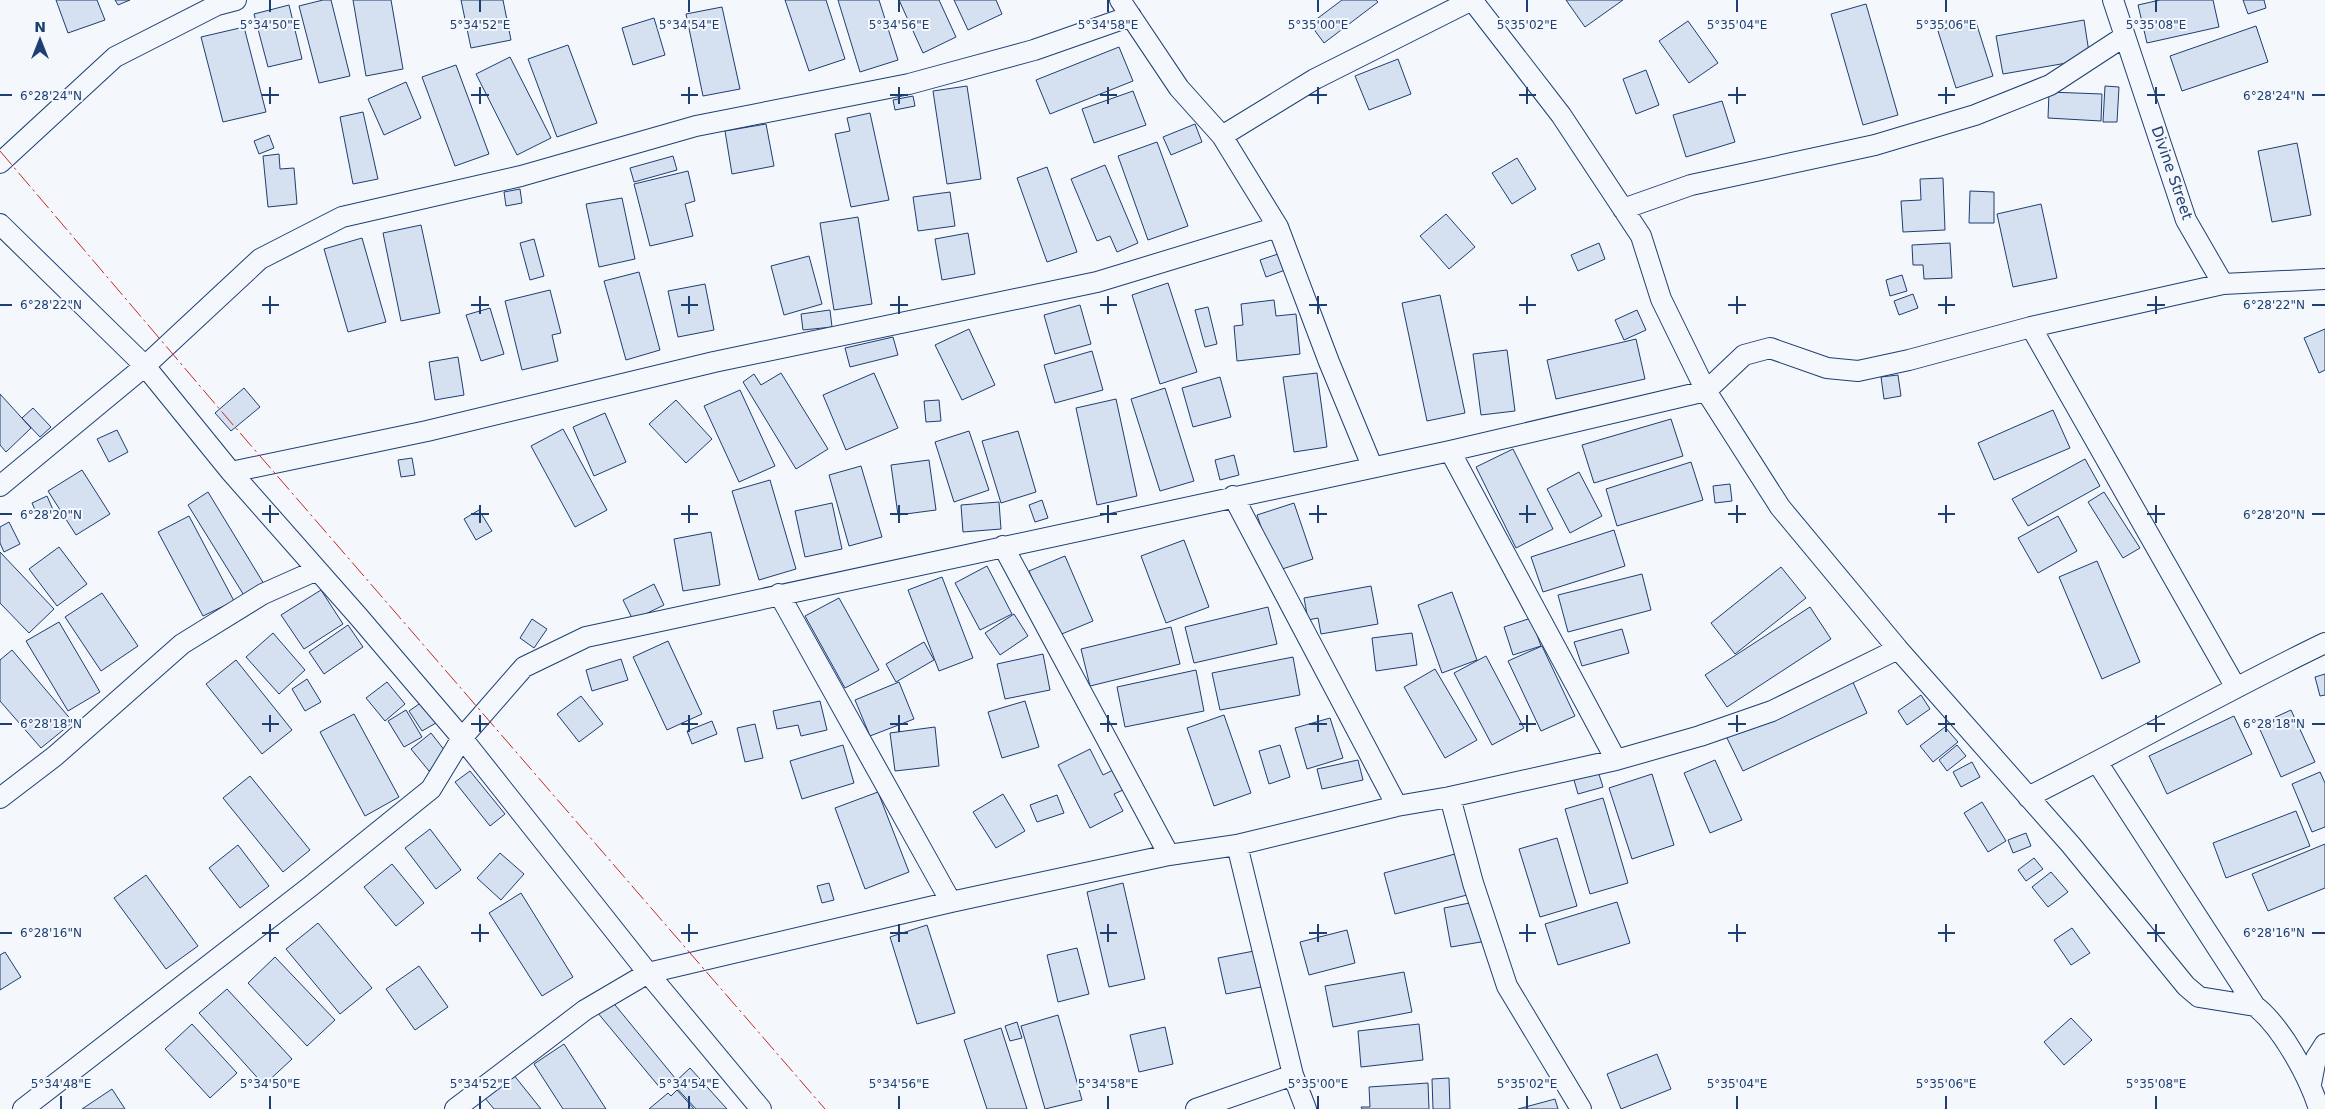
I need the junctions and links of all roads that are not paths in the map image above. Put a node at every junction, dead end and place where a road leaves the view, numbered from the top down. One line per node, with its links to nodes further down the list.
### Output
1 (236, 0): 8 (street)
2 (1120, 0): 5 (street)
3 (1472, 0): 7 (street); 9 (street)
4 (2112, 0): 6 (street, Divine Street)
5 (1131, 16): 7 (street); 15 (street)
6 (2125, 36): 9 (street); 13 (street, Divine Street)
7 (1222, 136): 11 (street)
8 (0, 163)
9 (1623, 209): 16 (street)
10 (0, 224): 15 (street)
11 (1278, 227): 18 (street); 19 (street)
12 (2325, 279): 13 (street)
13 (2223, 284): 14 (street)
14 (2032, 327): 16 (street); 27 (street)
15 (145, 366): 19 (street); 20 (street)
16 (1706, 391): 17 (street); 26 (street)
17 (1450, 451): 18 (street); 29 (street)
18 (1372, 466): 21 (street)
19 (230, 472): 23 (street)
20 (0, 486)
21 (1233, 496): 22 (street); 34 (street)
22 (1003, 546): 24 (street); 36 (street)
23 (316, 570): 28 (street); 33 (street)
24 (779, 594): 28 (street); 37 (street)
25 (2325, 643): 27 (street)
26 (1898, 649): 29 (street); 32 (street)
27 (2236, 686): 30 (street)
28 (462, 738): 38 (street); 43 (street)
29 (1616, 760): 31 (street)
30 (2097, 762): 32 (street); 39 (street)
31 (1450, 797): 34 (street); 48 (street)
32 (2028, 797): 39 (street)
33 (0, 798)
34 (1397, 806): 35 (street)
35 (1237, 845): 36 (street); 41 (street)
36 (1169, 855): 37 (street)
37 (951, 902): 38 (street)
38 (648, 974): 44 (street); 45 (street)
39 (2255, 1006): 42 (street)
40 (2325, 1044): 42 (street)
41 (1293, 1074): 46 (street); 47 (street)
42 (2311, 1084): 49 (street)
43 (23, 1109)
44 (455, 1109)
45 (761, 1109)
46 (1196, 1109)
47 (1306, 1109)
48 (1581, 1109)
49 (2319, 1109)

